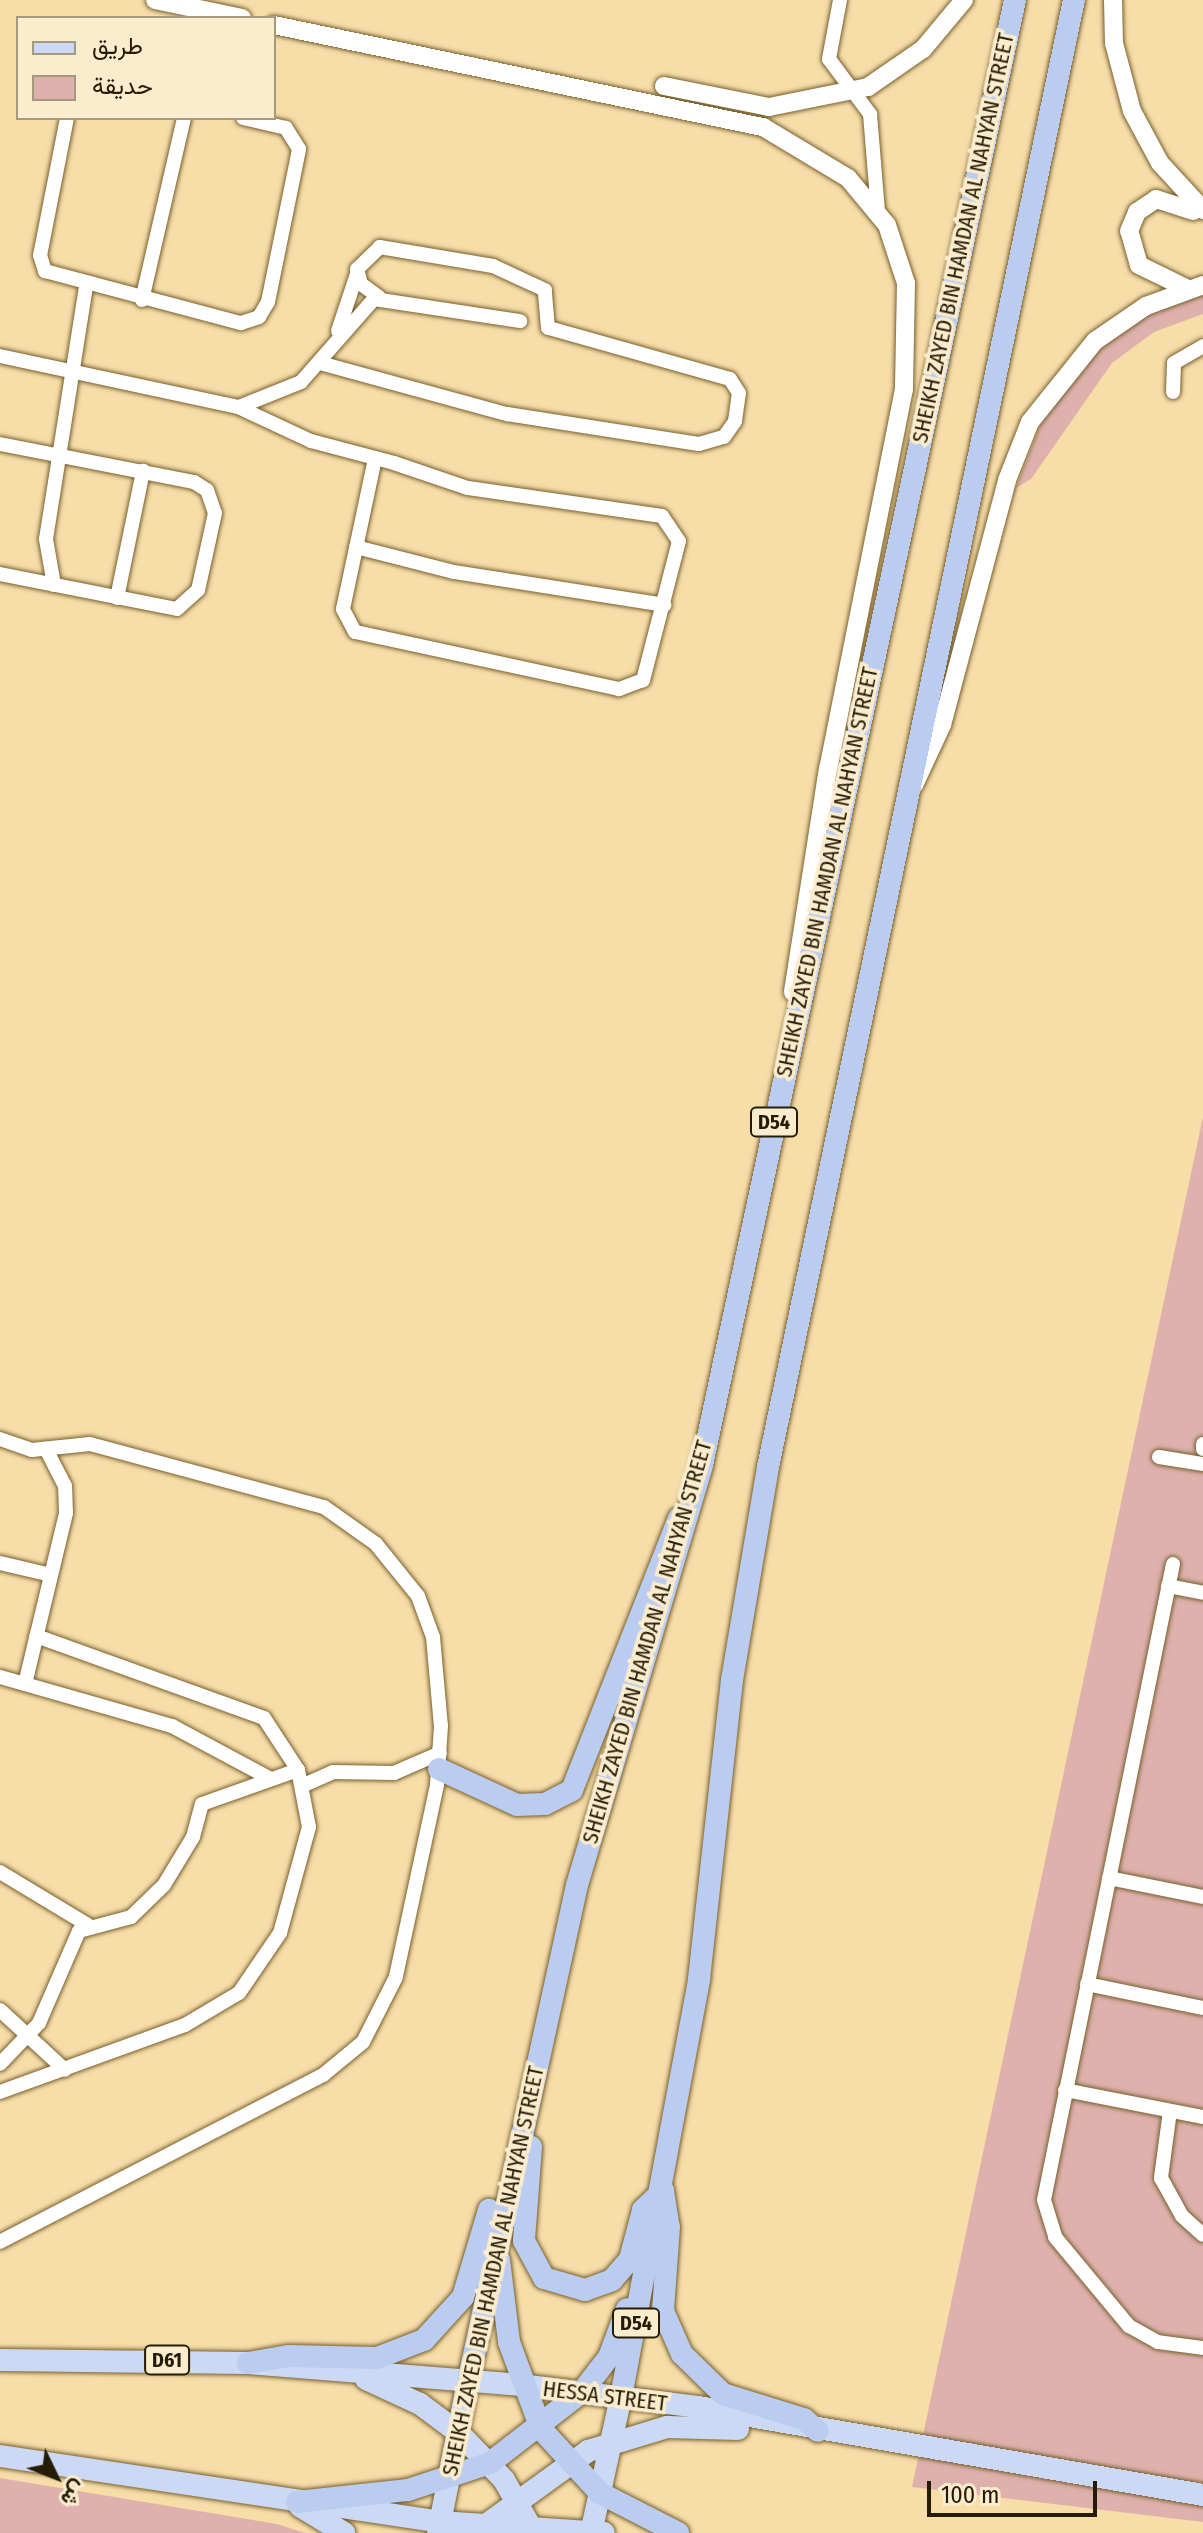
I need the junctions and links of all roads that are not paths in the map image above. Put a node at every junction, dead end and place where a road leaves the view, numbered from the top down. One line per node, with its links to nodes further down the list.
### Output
1 (155, 0): 7 (street)
2 (840, 0): 10 (street)
3 (964, 0): 10 (street)
4 (1015, 0): 41 (highway, SHEIKH ZAYED BIN HAMDAN AL NAHYAN STREET / D54)
5 (1074, 0): 40 (highway, D54)
6 (1113, 0): 17 (street)
7 (232, 16)
8 (276, 25): 15 (street)
9 (664, 86): 11 (street)
10 (850, 91): 11 (street); 16 (street)
11 (780, 107): 15 (street)
12 (67, 120): 19 (street)
13 (184, 120): 22 (street)
14 (252, 120): 22 (street)
15 (775, 132): 16 (street)
16 (878, 211): 41 (street)
17 (1203, 212): 20 (street)
18 (357, 274): 21 (street); 24 (street); 27 (street)
19 (86, 286): 22 (street); 28 (street)
20 (1196, 287): 40 (street)
21 (379, 297): 23 (street); 24 (street)
22 (142, 300)
23 (520, 321)
24 (334, 344): 27 (street)
25 (1203, 346): 29 (street)
26 (0, 356): 28 (street)
27 (320, 363): 30 (street)
28 (74, 372): 30 (street); 32 (street)
29 (1173, 392)
30 (238, 407): 33 (street)
31 (0, 444): 32 (street)
32 (62, 454): 34 (street); 37 (street)
33 (375, 458): 35 (street); 39 (street)
34 (143, 471): 38 (street); 38 (street)
35 (356, 547): 39 (street); 39 (street)
36 (0, 574): 37 (street)
37 (54, 585): 38 (street)
38 (117, 598)
39 (664, 605)
40 (911, 790): 73 (highway, D54)
41 (751, 1234): 46 (highway, SHEIKH ZAYED BIN HAMDAN AL NAHYAN STREET / D54)
42 (0, 1439): 43 (street)
43 (46, 1449): 49 (street); 55 (street)
44 (1159, 1457): 45 (street)
45 (1203, 1464)
46 (691, 1506): 55 (highway); 70 (highway, SHEIKH ZAYED BIN HAMDAN AL NAHYAN STREET / D54)
47 (0, 1563): 49 (street)
48 (1173, 1564): 50 (street)
49 (51, 1575): 52 (street)
50 (1168, 1586): 51 (street); 59 (street)
51 (1203, 1593)
52 (36, 1636): 54 (street); 56 (street)
53 (0, 1677): 54 (street)
54 (25, 1684): 57 (street)
55 (440, 1761): 56 (street); 76 (street)
56 (301, 1778): 57 (street); 67 (street)
57 (271, 1779): 61 (street)
58 (0, 1872): 61 (street)
59 (1109, 1878): 60 (street); 62 (street)
60 (1203, 1897)
61 (88, 1925): 65 (street)
62 (1087, 1984): 63 (street); 68 (street)
63 (1203, 2008)
64 (0, 2010): 65 (street)
65 (29, 2036): 66 (street); 67 (street)
66 (0, 2064)
67 (65, 2070): 69 (street)
68 (1065, 2090): 71 (street); 78 (street)
69 (0, 2092)
70 (528, 2110): 73 (highway); 74 (highway, SHEIKH ZAYED BIN HAMDAN AL NAHYAN STREET / D54); 80 (highway)
71 (1170, 2111): 72 (street); 75 (street)
72 (1203, 2117)
73 (663, 2191): 77 (highway, D54); 87 (highway)
74 (497, 2235): 82 (highway, SHEIKH ZAYED BIN HAMDAN AL NAHYAN STREET / D54); 83 (highway)
75 (1203, 2235)
76 (0, 2242)
77 (651, 2249): 84 (highway); 85 (highway, D54)
78 (1203, 2348)
79 (0, 2360): 80 (main road, HESSA STREET / D61)
80 (248, 2363): 81 (main road, HESSA STREET / D61)
81 (333, 2369): 82 (main road, HESSA STREET / D61); 88 (main road)
82 (468, 2382): 83 (main road, HESSA STREET / D61); 88 (main road, SHEIKH ZAYED BIN HAMDAN AL NAHYAN STREET / D54)
83 (520, 2385): 84 (main road, HESSA STREET / D61); 86 (highway)
84 (582, 2392): 85 (main road, HESSA STREET / D61); 86 (highway)
85 (621, 2397): 87 (main road, HESSA STREET / D61); 89 (main road, D54)
86 (541, 2429): 91 (highway); 92 (highway)
87 (818, 2431): 89 (main road); 95 (main road, HESSA STREET / D61)
88 (459, 2433): 92 (main road); 93 (main road, SHEIKH ZAYED BIN HAMDAN AL NAHYAN STREET / D54)
89 (612, 2441): 91 (main road); 94 (main road, D54)
90 (0, 2456): 97 (main road)
91 (566, 2460): 94 (highway); 96 (main road)
92 (490, 2463): 93 (highway); 96 (main road)
93 (449, 2480): 97 (highway); 98 (main road, SHEIKH ZAYED BIN HAMDAN AL NAHYAN STREET / D54)
94 (600, 2493): 102 (main road, D54); 104 (highway)
95 (1203, 2495)
96 (515, 2497): 99 (main road); 100 (main road)
97 (297, 2502): 98 (main road); 101 (main road)
98 (439, 2528): 99 (main road)
99 (480, 2529): 100 (main road)
100 (533, 2531): 102 (main road)
101 (344, 2533)
102 (592, 2533): 103 (main road)
103 (604, 2533)
104 (678, 2533)

